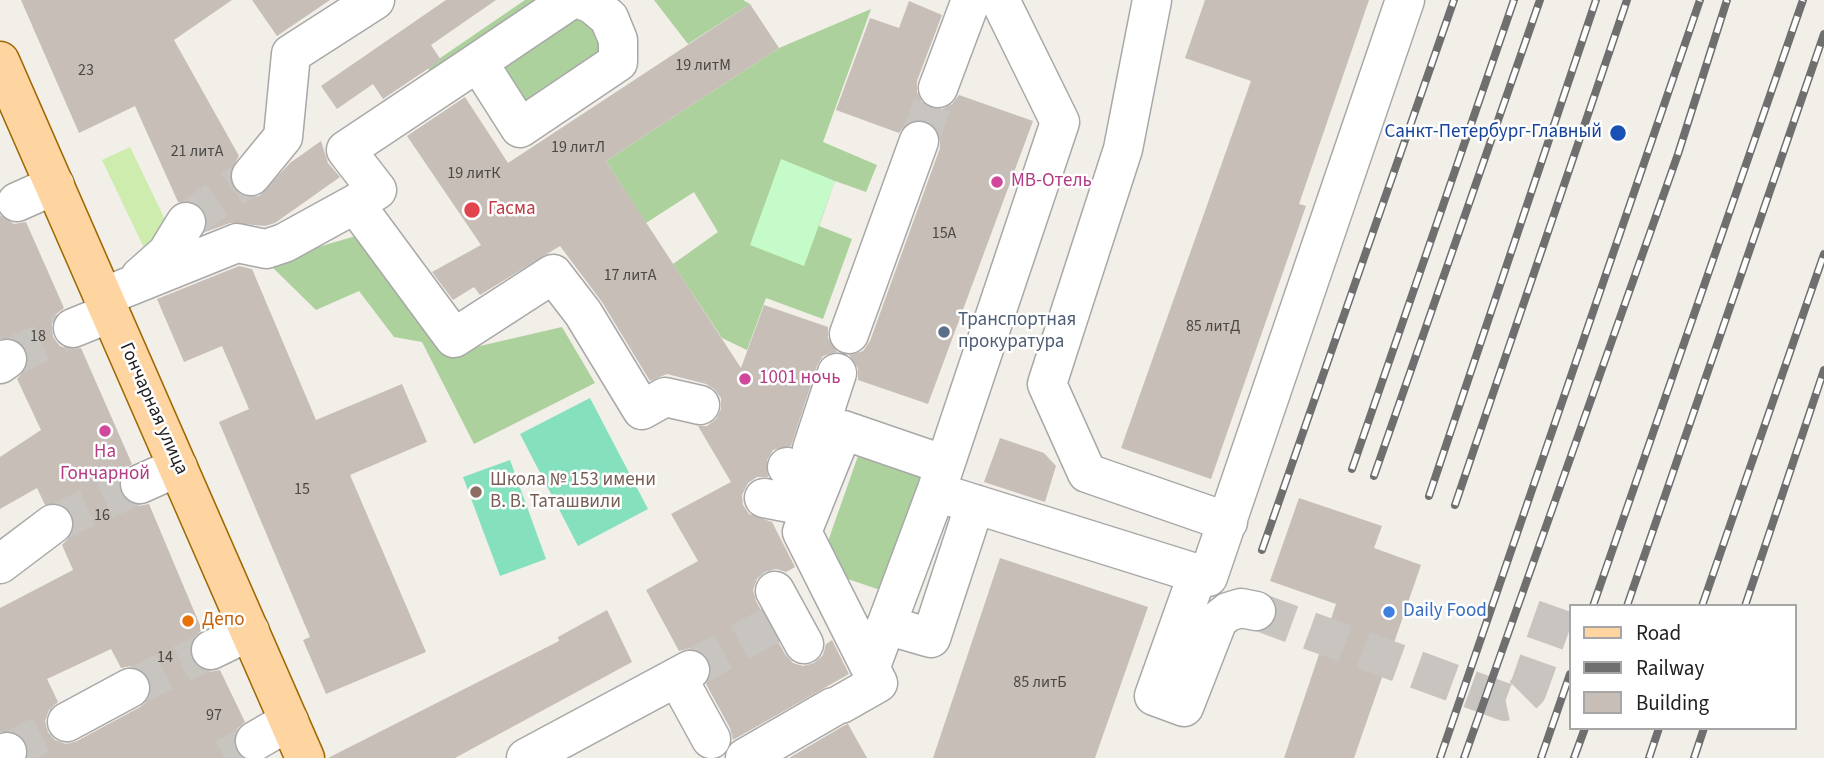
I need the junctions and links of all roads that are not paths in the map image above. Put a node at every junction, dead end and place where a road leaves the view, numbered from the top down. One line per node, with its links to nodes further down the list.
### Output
1 (375, 0): 12 (lane)
2 (570, 0): 9 (lane)
3 (582, 0): 9 (lane)
4 (971, 0): 10 (lane)
5 (1000, 0): 24 (lane)
6 (1152, 0): 28 (lane)
7 (1405, 0): 28 (lane)
8 (0, 61): 13 (main road, Гончарная улица)
9 (478, 62): 15 (lane)
10 (938, 88)
11 (919, 141): 19 (lane)
12 (251, 176)
13 (55, 185): 14 (lane); 17 (main road, Гончарная улица)
14 (17, 202)
15 (355, 204): 17 (lane); 21 (lane)
16 (186, 222): 17 (lane)
17 (115, 298): 18 (lane); 22 (main road, Гончарная улица)
18 (73, 328)
19 (849, 334)
20 (837, 373): 23 (lane)
21 (700, 405)
22 (178, 467): 25 (lane); 34 (main road, Гончарная улица)
23 (808, 476): 24 (lane); 26 (lane); 36 (lane)
24 (941, 478): 27 (lane); 33 (lane)
25 (140, 484)
26 (764, 498)
27 (975, 504): 31 (lane); 33 (lane)
28 (1227, 522): 31 (lane)
29 (53, 524): 30 (lane)
30 (0, 565)
31 (1198, 573): 32 (lane)
32 (1256, 611)
33 (886, 625): 36 (lane)
34 (250, 631): 35 (lane); 38 (main road, Гончарная улица)
35 (211, 650)
36 (871, 666): 44 (lane)
37 (130, 688): 39 (lane)
38 (289, 721): 41 (lane); 42 (main road, Гончарная улица)
39 (67, 722)
40 (711, 739): 43 (lane)
41 (255, 741)
42 (305, 758)
43 (526, 758)
44 (745, 758)

